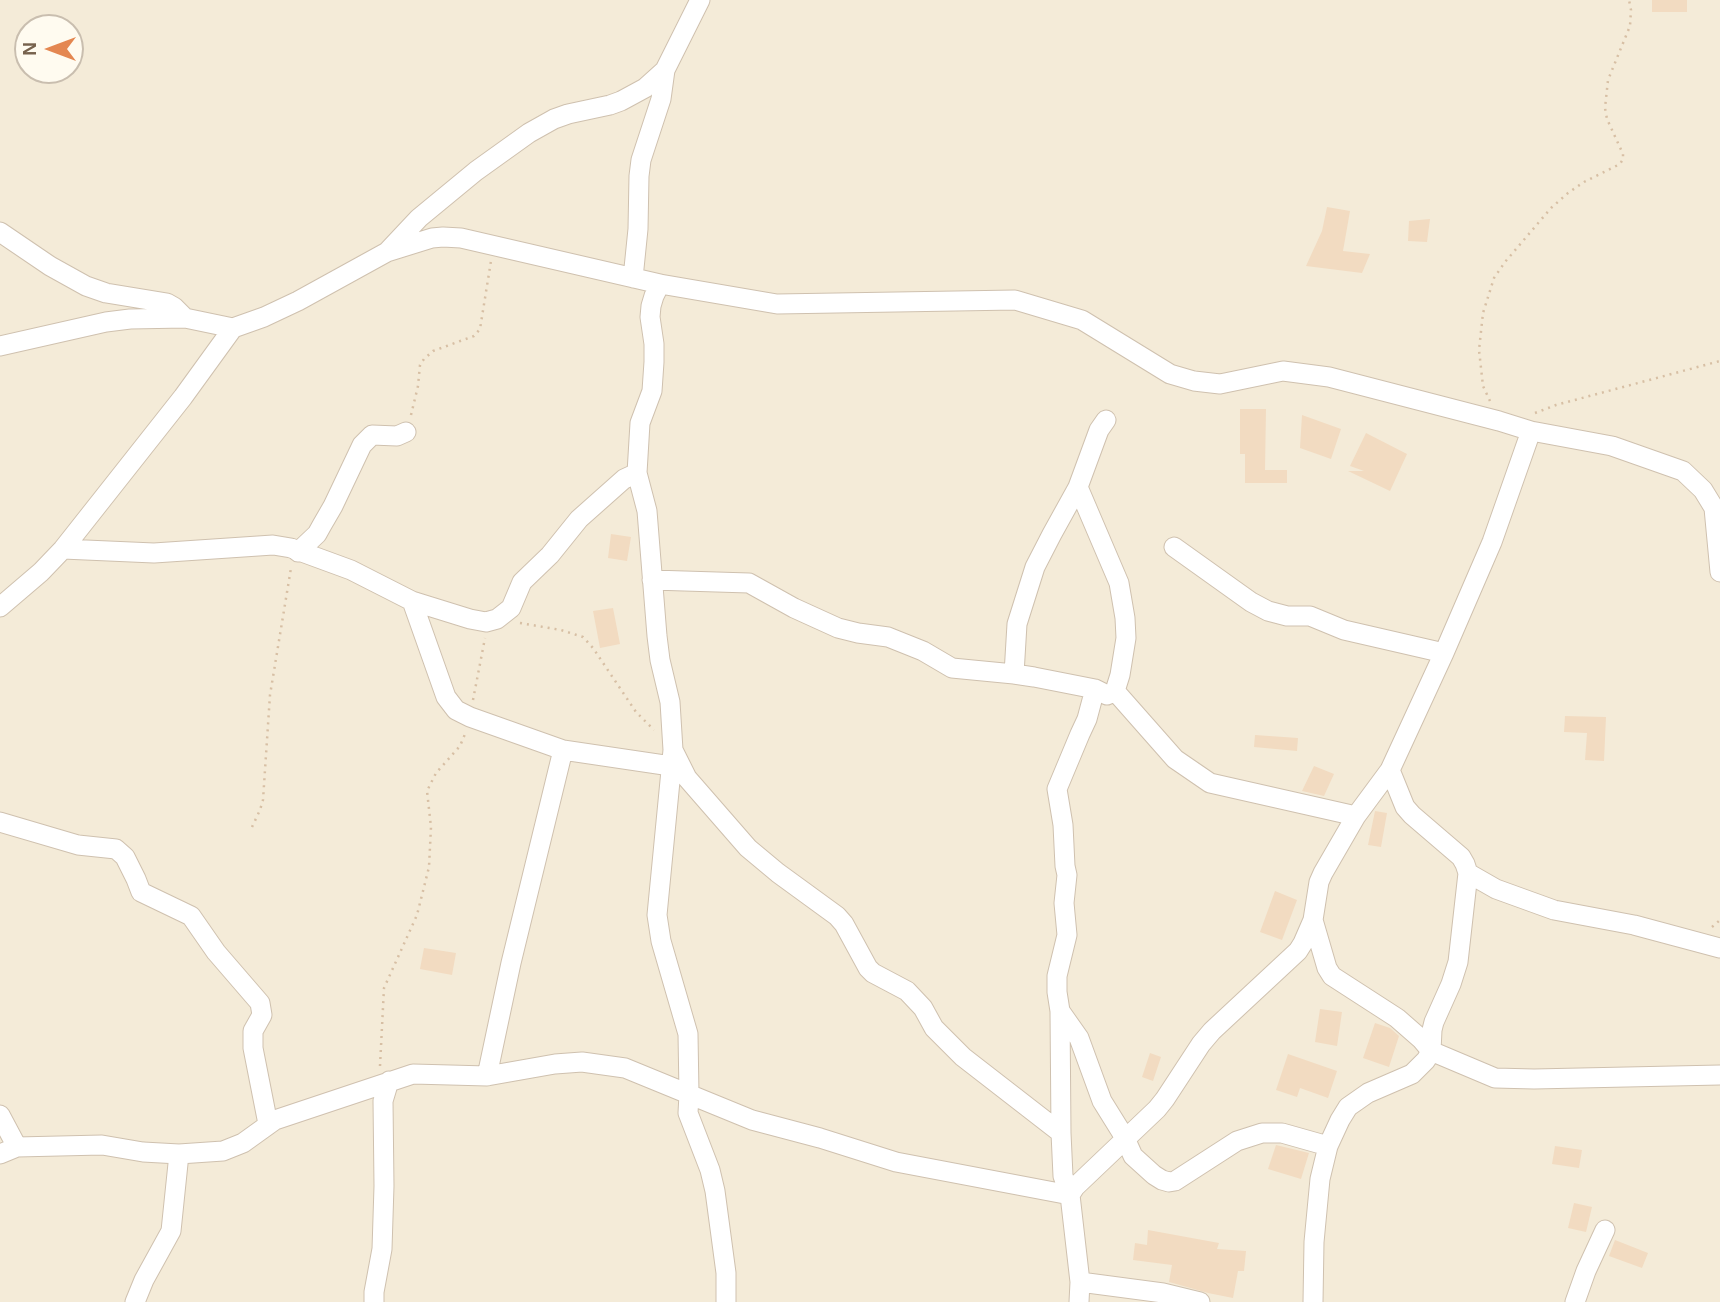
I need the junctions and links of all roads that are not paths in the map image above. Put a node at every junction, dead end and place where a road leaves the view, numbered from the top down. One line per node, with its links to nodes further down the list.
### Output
1 (700, 0): 2 (street)
2 (665, 70): 4 (street); 5 (street)
3 (0, 232): 7 (street)
4 (387, 252): 5 (street); 8 (street)
5 (633, 278): 6 (street)
6 (660, 284): 11 (street); 13 (street)
7 (185, 318): 8 (street); 9 (street)
8 (233, 328): 16 (street)
9 (0, 346)
10 (1106, 420): 14 (street)
11 (1514, 426): 18 (street); 22 (street)
12 (406, 432): 17 (street)
13 (638, 473): 19 (street); 20 (street)
14 (1078, 486): 23 (street); 25 (street)
15 (1174, 547): 22 (street)
16 (63, 549): 17 (street); 21 (street)
17 (298, 552): 20 (street)
18 (1720, 572)
19 (652, 579): 23 (street); 27 (street)
20 (412, 601): 26 (street)
21 (0, 607)
22 (1444, 653): 28 (street)
23 (1014, 674): 24 (street)
24 (1095, 689): 25 (street); 34 (street)
25 (1115, 691): 29 (street)
26 (563, 750): 27 (street); 37 (street)
27 (672, 758): 39 (street); 42 (street)
28 (1390, 770): 29 (street); 31 (street)
29 (1356, 816): 32 (street)
30 (0, 822): 41 (street)
31 (1468, 873): 33 (street); 35 (street)
32 (1313, 920): 35 (street); 43 (street)
33 (1720, 948)
34 (1060, 1011): 42 (street); 43 (street)
35 (1431, 1051): 36 (street); 44 (street)
36 (1720, 1074)
37 (487, 1076): 38 (street); 39 (street)
38 (385, 1082): 41 (street); 51 (street)
39 (689, 1094): 47 (street); 52 (street)
40 (0, 1115): 45 (street)
41 (268, 1124): 46 (street)
42 (1061, 1133): 47 (street)
43 (1125, 1139): 44 (street); 47 (street)
44 (1328, 1146): 54 (street)
45 (9, 1151): 46 (street)
46 (179, 1154): 50 (street)
47 (1070, 1195): 49 (street)
48 (1605, 1230): 55 (street)
49 (1079, 1292): 53 (street)
50 (135, 1302)
51 (374, 1302)
52 (726, 1302)
53 (1200, 1302)
54 (1313, 1302)
55 (1575, 1302)

